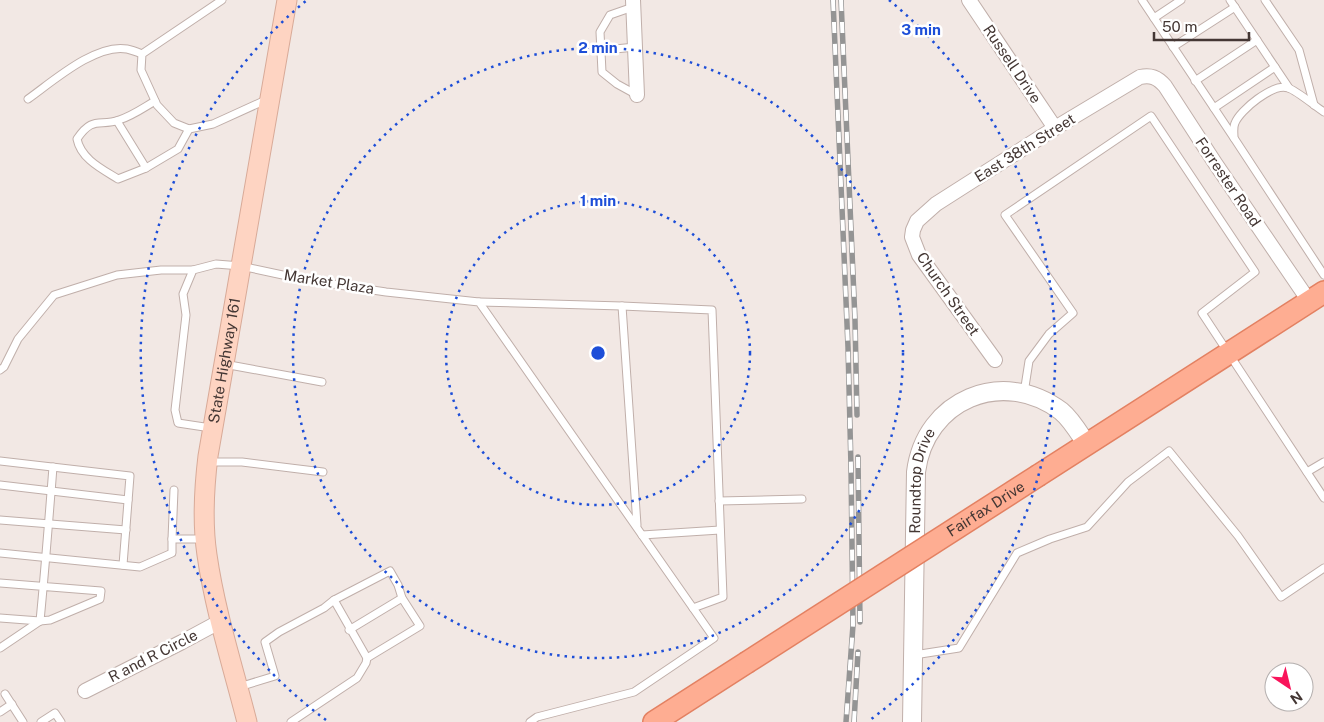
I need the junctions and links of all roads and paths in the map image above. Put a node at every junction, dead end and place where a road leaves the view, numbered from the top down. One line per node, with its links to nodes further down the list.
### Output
1 (222, 0): 15 (lane)
2 (287, 0): 21 (main road, State Highway 161)
3 (970, 0): 28 (street, Russell Drive)
4 (1142, 0): 10 (lane)
5 (1181, 0): 10 (lane)
6 (1230, 0): 9 (lane)
7 (1265, 0): 24 (lane)
8 (633, 3): 12 (lane); 13 (street)
9 (1235, 7): 11 (lane); 14 (lane)
10 (1154, 18): 14 (lane)
11 (1257, 40): 16 (lane); 18 (lane)
12 (600, 47): 13 (lane); 20 (lane)
13 (635, 47): 20 (street)
14 (1173, 47): 18 (lane)
15 (142, 54): 22 (lane); 23 (lane)
16 (1275, 67): 19 (lane); 25 (lane)
17 (1140, 77): 28 (street, East 38th Street); 36 (street, Forrester Road)
18 (1195, 81): 25 (lane)
19 (1288, 88): 24 (lane); 30 (lane)
20 (638, 95)
21 (270, 98): 29 (lane); 33 (main road, State Highway 161)
22 (28, 99)
23 (155, 100): 27 (lane); 29 (lane)
24 (1314, 105): 26 (lane)
25 (1214, 108): 30 (lane)
26 (1324, 112)
27 (116, 122): 31 (lane); 31 (lane)
28 (1055, 128): 32 (street, East 38th Street)
29 (189, 129): 31 (lane)
30 (1234, 138): 35 (lane)
31 (146, 168)
32 (915, 225): 40 (street, Church Street)
33 (241, 266): 34 (lane, Market Plaza); 37 (lane, Market Plaza); 41 (main road, State Highway 161)
34 (193, 270): 42 (lane, Market Plaza); 45 (lane)
35 (1324, 275)
36 (1319, 298): 39 (main road, Fairfax Drive)
37 (479, 302): 38 (lane, Market Plaza); 62 (lane)
38 (622, 306): 59 (lane, Market Plaza); 62 (lane)
39 (1228, 353): 44 (lane); 46 (main road, Fairfax Drive); 52 (lane)
40 (995, 360)
41 (224, 364): 43 (lane); 45 (main road, State Highway 161)
42 (0, 370)
43 (322, 382)
44 (1024, 394): 46 (street, Roundtop Drive); 82 (street, Roundtop Drive)
45 (212, 428): 48 (main road, State Highway 161)
46 (1087, 445): 95 (main road, Fairfax Drive, bridge)
47 (0, 460): 50 (lane)
48 (207, 462): 51 (lane); 67 (main road, State Highway 161)
49 (1324, 462): 52 (lane)
50 (53, 467): 55 (lane); 58 (lane)
51 (323, 472)
52 (1307, 472): 56 (lane)
53 (0, 485): 55 (lane)
54 (174, 490): 66 (lane)
55 (51, 491): 58 (lane); 61 (lane)
56 (1324, 498)
57 (802, 499): 59 (lane)
58 (128, 500): 63 (lane)
59 (719, 500): 64 (lane)
60 (0, 520): 61 (lane)
61 (48, 523): 63 (lane); 69 (lane)
62 (637, 527): 65 (lane)
63 (126, 530): 70 (lane)
64 (720, 530): 65 (lane); 76 (lane)
65 (642, 535): 76 (lane)
66 (172, 539): 67 (lane); 70 (lane)
67 (206, 539): 79 (main road, State Highway 161)
68 (0, 554): 69 (lane)
69 (45, 558): 70 (lane); 73 (lane)
70 (123, 565)
71 (1324, 568): 82 (lane)
72 (0, 583): 73 (lane)
73 (43, 587): 78 (lane); 78 (lane)
74 (402, 598): 75 (lane); 80 (lane); 83 (lane)
75 (334, 600): 80 (lane); 84 (lane)
76 (693, 608): 94 (lane)
77 (0, 618): 78 (lane)
78 (40, 621): 81 (lane)
79 (221, 621): 84 (main road, State Highway 161); 85 (street, R and R Circle)
80 (349, 630): 83 (lane)
81 (0, 648)
82 (914, 656): 96 (street, Roundtop Drive)
83 (367, 658): 93 (lane)
84 (238, 687): 92 (main road, State Highway 161)
85 (85, 691)
86 (5, 694): 87 (lane)
87 (12, 704): 88 (lane); 89 (lane)
88 (0, 712)
89 (24, 722)
90 (42, 722): 91 (lane)
91 (61, 722)
92 (247, 722)
93 (291, 722)
94 (530, 722)
95 (654, 722)
96 (912, 722)

